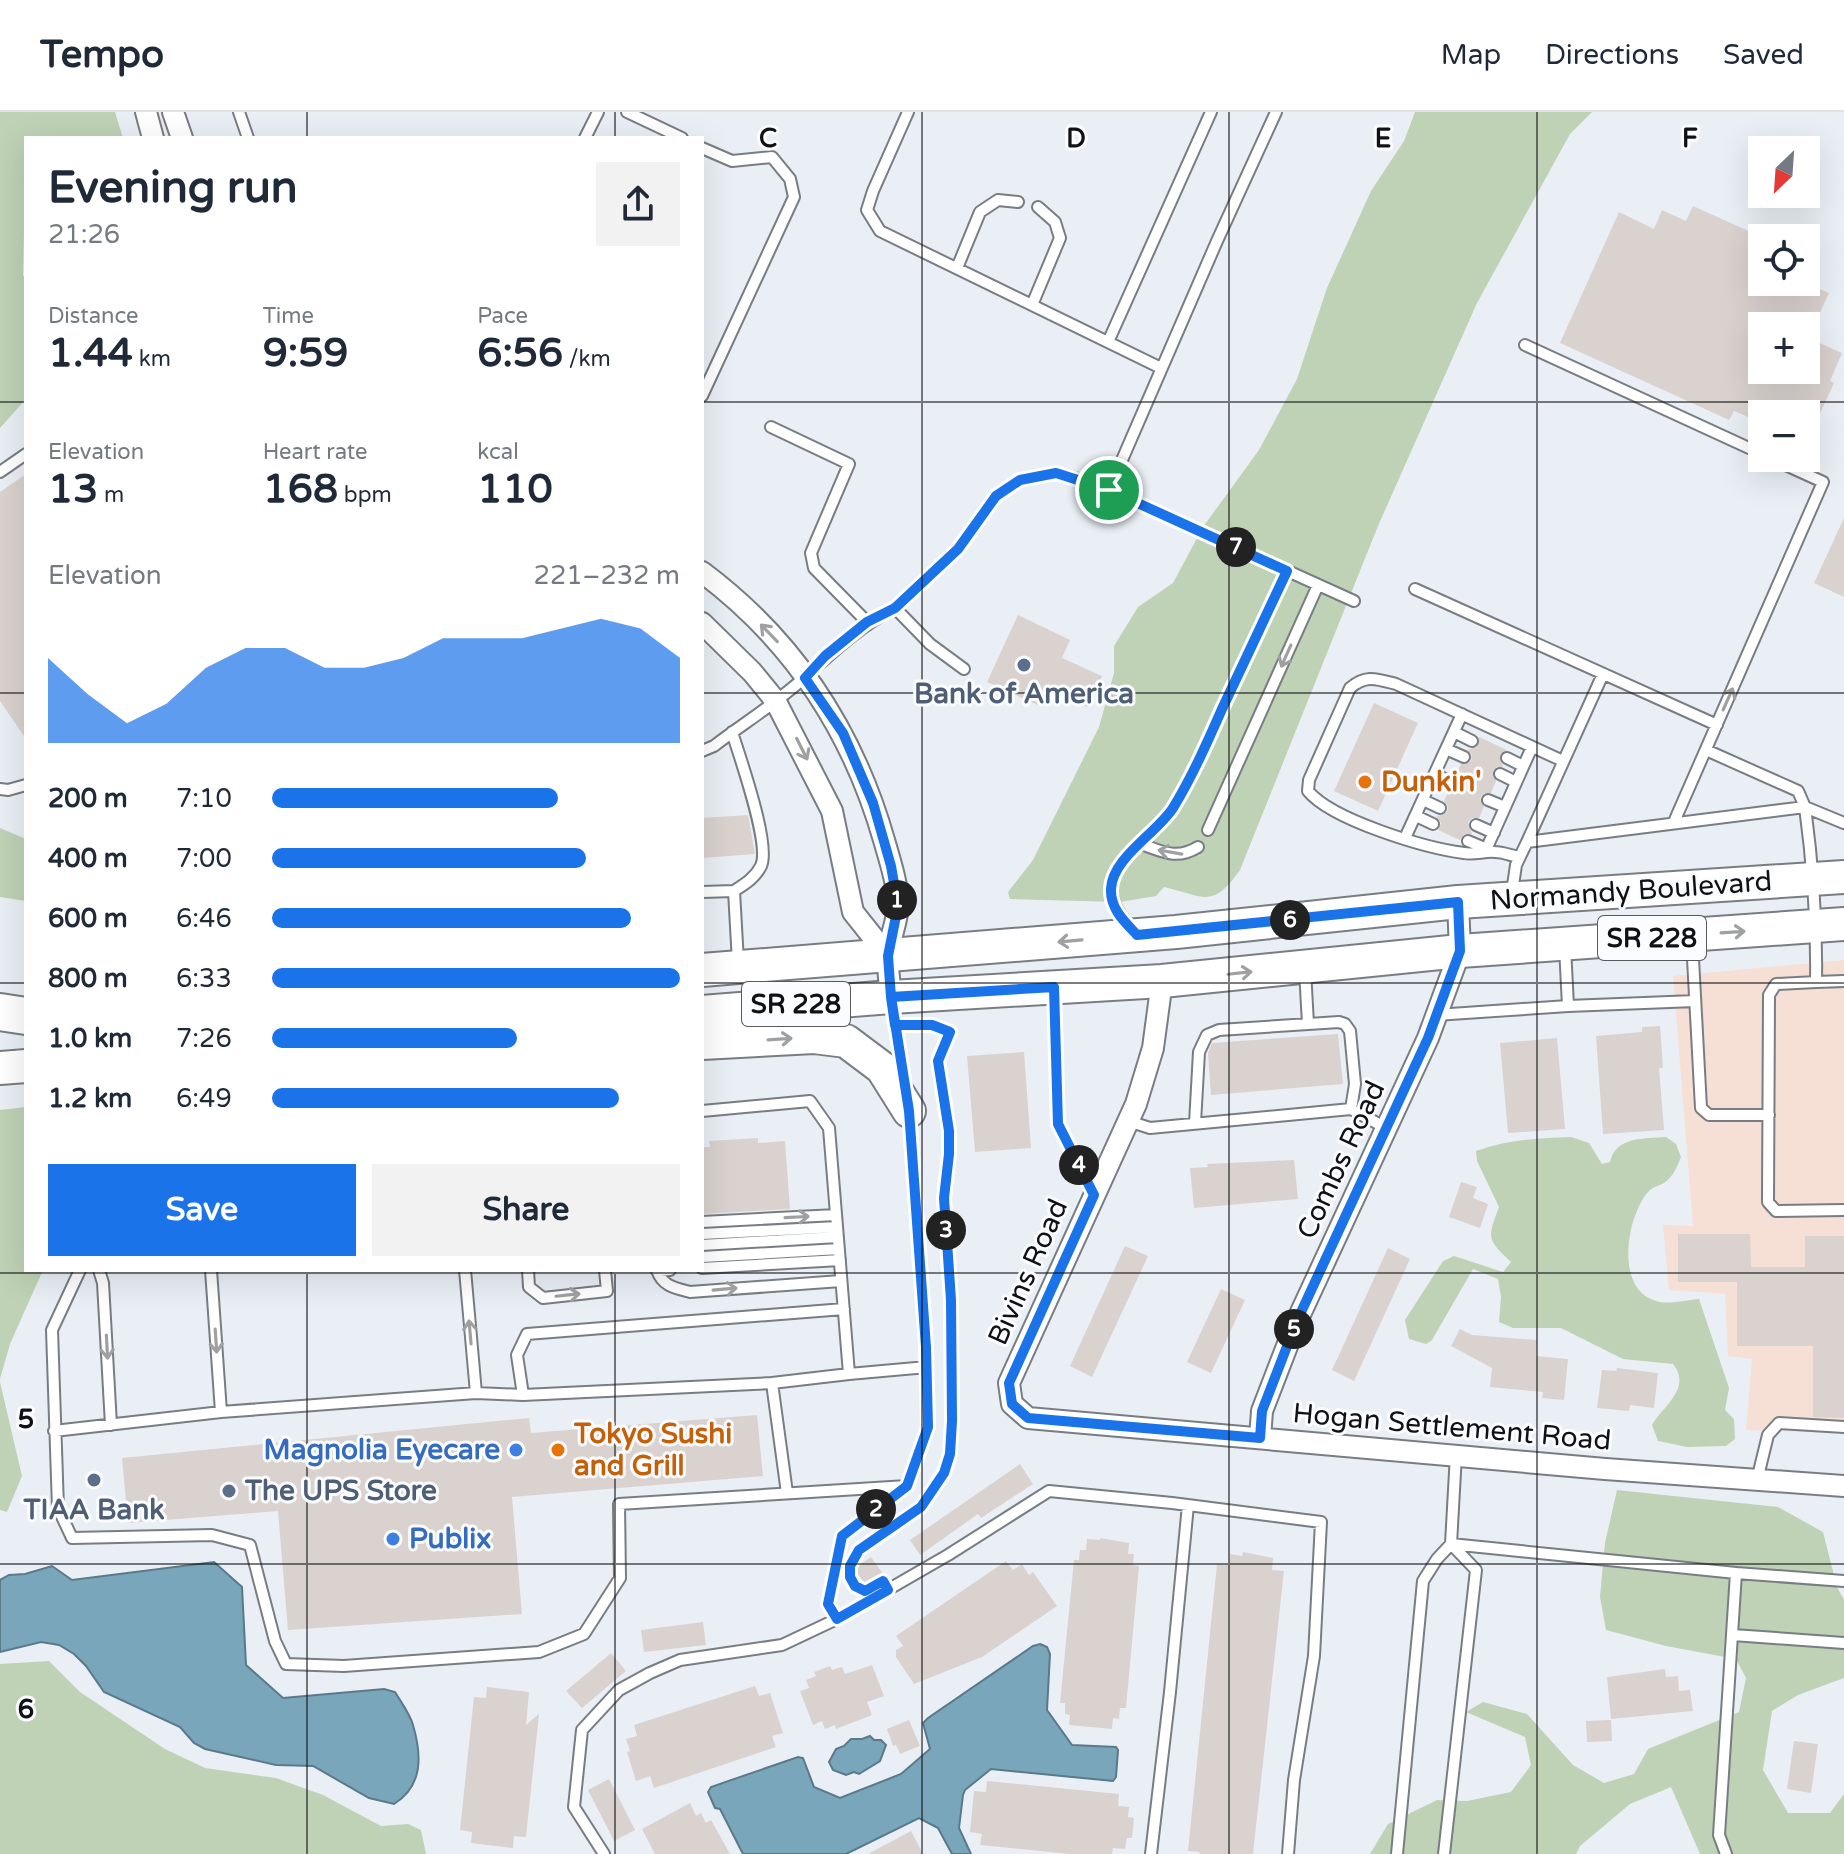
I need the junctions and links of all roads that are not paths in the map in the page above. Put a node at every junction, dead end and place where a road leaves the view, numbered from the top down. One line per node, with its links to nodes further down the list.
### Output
1 (146, 112): 9 (street)
2 (173, 112): 10 (street)
3 (239, 112): 11 (lane)
4 (598, 112): 12 (lane)
5 (627, 112): 13 (lane)
6 (908, 112): 17 (lane)
7 (1211, 112): 19 (lane)
8 (1276, 112): 21 (lane)
9 (152, 136)
10 (181, 136)
11 (247, 136)
12 (586, 136)
13 (678, 136)
14 (704, 149): 22 (lane)
15 (1018, 202): 17 (lane)
16 (1038, 207): 18 (lane)
17 (957, 268): 18 (lane)
18 (1032, 305): 19 (lane)
19 (1108, 342): 21 (lane)
20 (1525, 345): 24 (lane)
21 (1161, 368): 28 (lane)
22 (704, 392)
23 (771, 427): 35 (lane)
24 (1748, 448)
25 (24, 455): 26 (lane)
26 (0, 472)
27 (1801, 472): 42 (lane, one-way to 27)
28 (1109, 490): 29 (lane); 34 (lane)
29 (1287, 571): 31 (lane); 75 (lane)
30 (704, 574): 39 (street, one-way to 30)
31 (1318, 585): 33 (lane); 70 (lane, one-way to 70)
32 (1415, 589): 38 (lane)
33 (1354, 601)
34 (895, 608): 35 (lane); 37 (lane)
35 (867, 622): 39 (lane)
36 (704, 625): 40 (street)
37 (964, 669)
38 (1603, 674): 42 (lane); 52 (lane)
39 (805, 678): 40 (lane); 89 (street)
40 (775, 700): 43 (lane); 89 (street, one-way to 89)
41 (1462, 714): 44 (lane); 46 (lane); 72 (lane)
42 (1717, 725): 49 (lane)
43 (732, 732): 48 (lane); 80 (lane)
44 (1454, 732): 45 (lane); 47 (lane)
45 (1472, 741)
46 (1532, 747): 52 (lane); 53 (lane)
47 (1446, 749): 50 (lane); 54 (lane)
48 (704, 750)
49 (1706, 750): 63 (lane); 66 (lane)
50 (1464, 757)
51 (1507, 758): 53 (lane)
52 (1563, 761): 74 (lane)
53 (1523, 766): 56 (lane)
54 (1435, 774): 57 (lane); 60 (lane)
55 (1500, 774): 56 (lane)
56 (1516, 782): 62 (lane)
57 (1452, 783)
58 (24, 786): 59 (lane)
59 (0, 789)
60 (1423, 800): 64 (lane); 65 (lane)
61 (1488, 800): 62 (lane)
62 (1505, 807): 71 (lane)
63 (1805, 807): 66 (lane); 67 (lane); 79 (lane)
64 (1440, 808)
65 (1416, 816): 68 (lane); 72 (lane)
66 (1674, 822): 74 (lane)
67 (1844, 823)
68 (1433, 824)
69 (1476, 825): 71 (lane)
70 (1208, 830)
71 (1494, 833): 77 (lane)
72 (1405, 838): 77 (lane)
73 (1468, 841): 77 (lane)
74 (1527, 842): 78 (lane)
75 (1141, 844): 76 (lane, one-way to 75); 85 (lane)
76 (1198, 847)
77 (1486, 850): 78 (lane)
78 (1520, 857): 82 (lane)
79 (1829, 878): 82 (main road, Normandy Boulevard / SR 228); 84 (lane)
80 (734, 891): 81 (lane); 91 (lane)
81 (704, 892)
82 (1511, 898): 83 (main road, Normandy Boulevard / SR 228)
83 (1458, 902): 85 (main road, Normandy Boulevard / SR 228); 88 (street, Combs Road)
84 (1831, 925): 86 (main road, Normandy Boulevard / SR 228, one-way to 84); 95 (lane)
85 (1137, 935): 89 (main road, Normandy Boulevard / SR 228, one-way to 89)
86 (1692, 935): 87 (main road, Normandy Boulevard / SR 228); 97 (lane)
87 (1565, 944): 88 (main road, Normandy Boulevard / SR 228); 98 (lane)
88 (1460, 951): 90 (main road, Normandy Boulevard / SR 228); 102 (street, Combs Road)
89 (888, 956): 91 (main road, Normandy Boulevard / SR 228); 99 (street)
90 (1305, 967): 93 (main road, Normandy Boulevard / SR 228, one-way to 90); 105 (lane)
91 (738, 968): 92 (main road, Normandy Boulevard / SR 228)
92 (704, 970)
93 (1162, 981): 96 (main road, Normandy Boulevard / SR 228); 114 (street, Bivins Road)
94 (1844, 981): 95 (lane)
95 (1816, 982): 113 (lane)
96 (1054, 987): 99 (main road, Normandy Boulevard / SR 228); 117 (lane)
97 (1695, 1001): 98 (lane); 113 (lane)
98 (1568, 1006): 102 (lane)
99 (893, 1011): 101 (main road, Normandy Boulevard / SR 228); 112 (lane)
100 (0, 1012): 103 (highway)
101 (704, 1012)
102 (1436, 1015): 116 (street, Combs Road)
103 (24, 1016)
104 (24, 1023): 106 (main road)
105 (1308, 1024): 110 (lane); 115 (lane)
106 (0, 1025)
107 (704, 1043): 112 (main road, one-way to 112)
108 (24, 1066): 109 (main road)
109 (0, 1068)
110 (1351, 1109): 115 (lane); 116 (lane)
111 (704, 1111): 119 (lane)
112 (909, 1111): 135 (lane)
113 (1769, 1115): 118 (lane)
114 (1128, 1121): 115 (lane); 117 (street, Bivins Road)
115 (1195, 1123)
116 (1386, 1128): 145 (street, Combs Road)
117 (1094, 1195): 140 (street, Bivins Road)
118 (1844, 1210)
119 (836, 1215): 120 (lane, one-way to 119); 122 (lane)
120 (704, 1222)
121 (704, 1234): 122 (lane)
122 (838, 1243): 123 (lane); 124 (lane); 125 (lane); 133 (lane)
123 (704, 1245)
124 (704, 1257)
125 (704, 1268)
126 (79, 1272): 144 (lane)
127 (100, 1272): 142 (lane, one-way to 142)
128 (211, 1272): 141 (lane, one-way to 141)
129 (465, 1272): 138 (lane, one-way to 129)
130 (528, 1272): 131 (lane, one-way to 131)
131 (605, 1272)
132 (658, 1272): 133 (lane, one-way to 133)
133 (841, 1281): 134 (lane)
134 (844, 1309): 136 (lane); 139 (lane)
135 (927, 1367): 136 (lane); 148 (lane)
136 (849, 1374): 137 (lane)
137 (772, 1383): 139 (lane); 150 (lane)
138 (476, 1393): 139 (lane); 141 (lane)
139 (523, 1395)
140 (1012, 1404): 145 (street, Hogan Settlement Road)
141 (221, 1412): 142 (lane)
142 (111, 1425): 144 (lane)
143 (1844, 1427): 147 (lane)
144 (54, 1431): 150 (lane)
145 (1260, 1438): 146 (street, Hogan Settlement Road)
146 (1456, 1454): 147 (street, Hogan Settlement Road); 152 (lane)
147 (1757, 1480): 149 (street, Hogan Settlement Road)
148 (907, 1486): 150 (lane); 155 (lane)
149 (1844, 1486)
150 (787, 1493)
151 (1188, 1505): 155 (lane); 159 (lane); 160 (lane)
152 (1451, 1544): 153 (lane); 161 (lane); 162 (lane)
153 (1736, 1573): 154 (lane); 156 (lane)
154 (1844, 1581)
155 (837, 1619): 158 (lane)
156 (1733, 1635): 157 (lane); 163 (lane)
157 (1844, 1643)
158 (604, 1854)
159 (1151, 1854)
160 (1288, 1854)
161 (1397, 1854)
162 (1444, 1854)
163 (1726, 1854)

